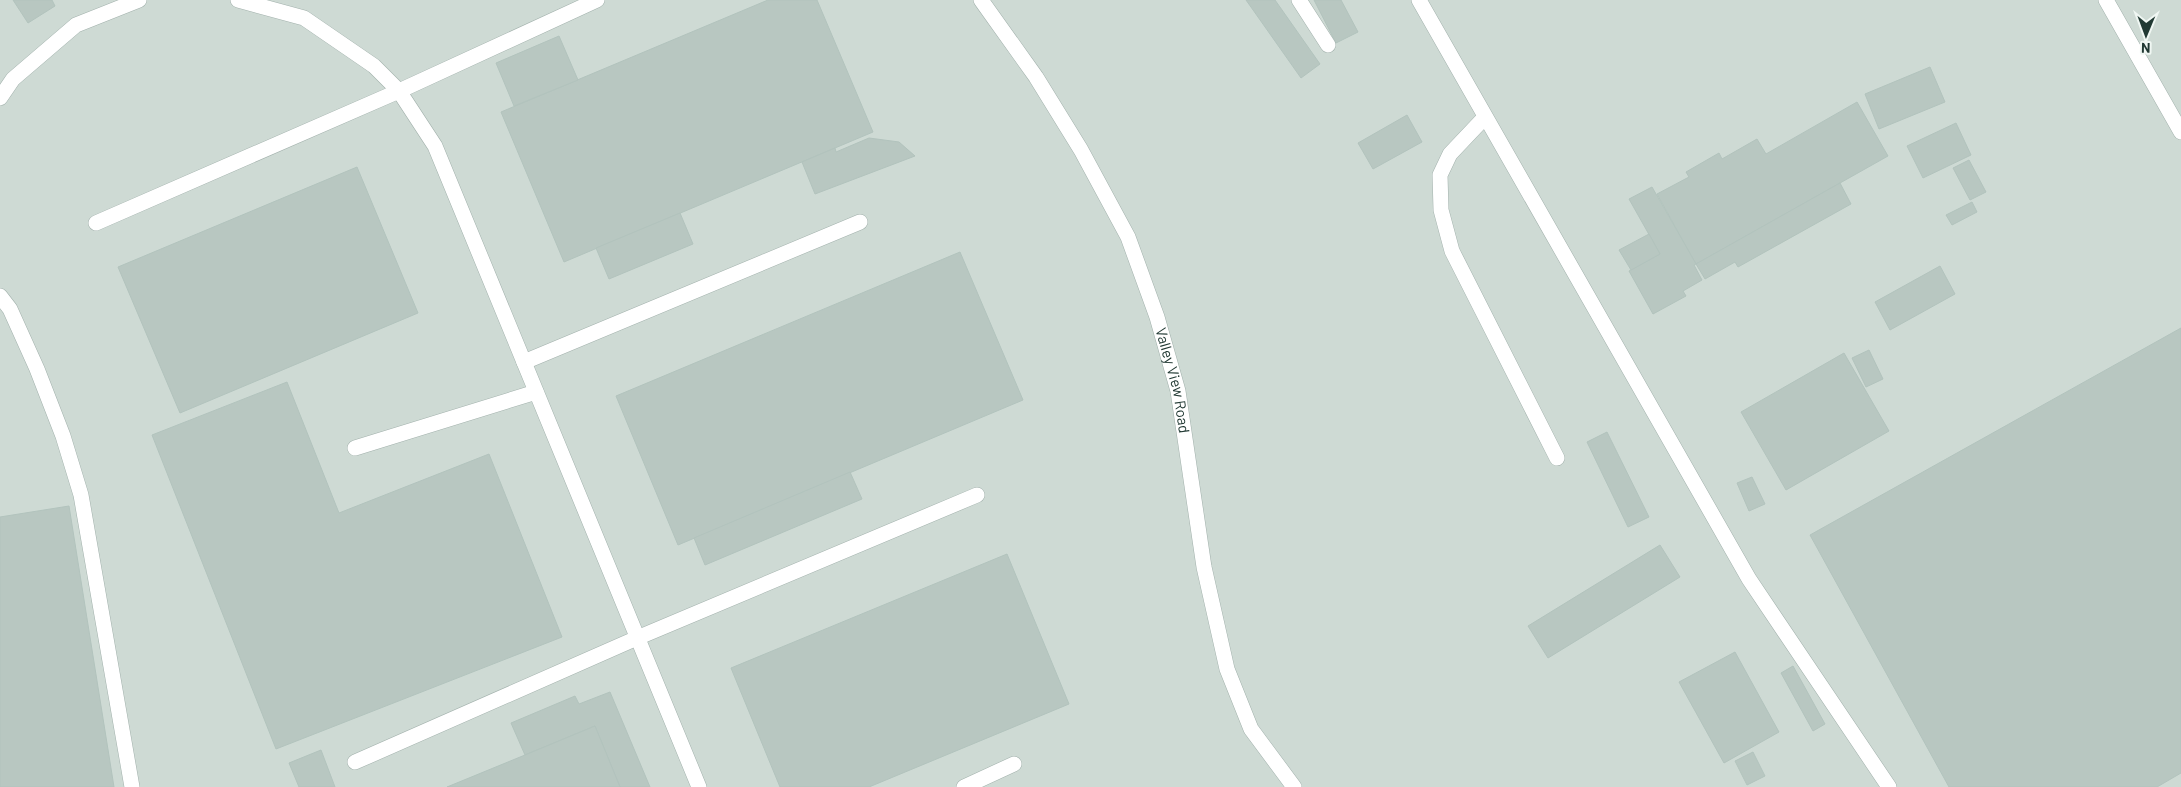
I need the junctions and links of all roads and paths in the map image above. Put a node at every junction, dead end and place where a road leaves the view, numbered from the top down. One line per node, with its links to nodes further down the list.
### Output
1 (138, 0): 10 (street)
2 (238, 0): 9 (street)
3 (597, 0): 9 (street)
4 (981, 0): 27 (street, Valley View Road)
5 (1299, 0): 8 (street)
6 (1419, 0): 11 (street)
7 (2106, 0): 12 (street)
8 (1328, 45)
9 (399, 91): 14 (street); 16 (street)
10 (0, 98)
11 (1485, 117): 19 (street); 28 (street)
12 (2181, 132)
13 (860, 222): 16 (street)
14 (96, 223)
15 (0, 296): 24 (street)
16 (524, 362): 17 (street)
17 (536, 392): 18 (street); 21 (street)
18 (354, 448)
19 (1557, 458)
20 (977, 495): 21 (street)
21 (638, 638): 22 (street); 25 (street)
22 (355, 762)
23 (1014, 764): 26 (street)
24 (132, 787)
25 (699, 787)
26 (964, 787)
27 (1294, 787)
28 (1889, 787)

